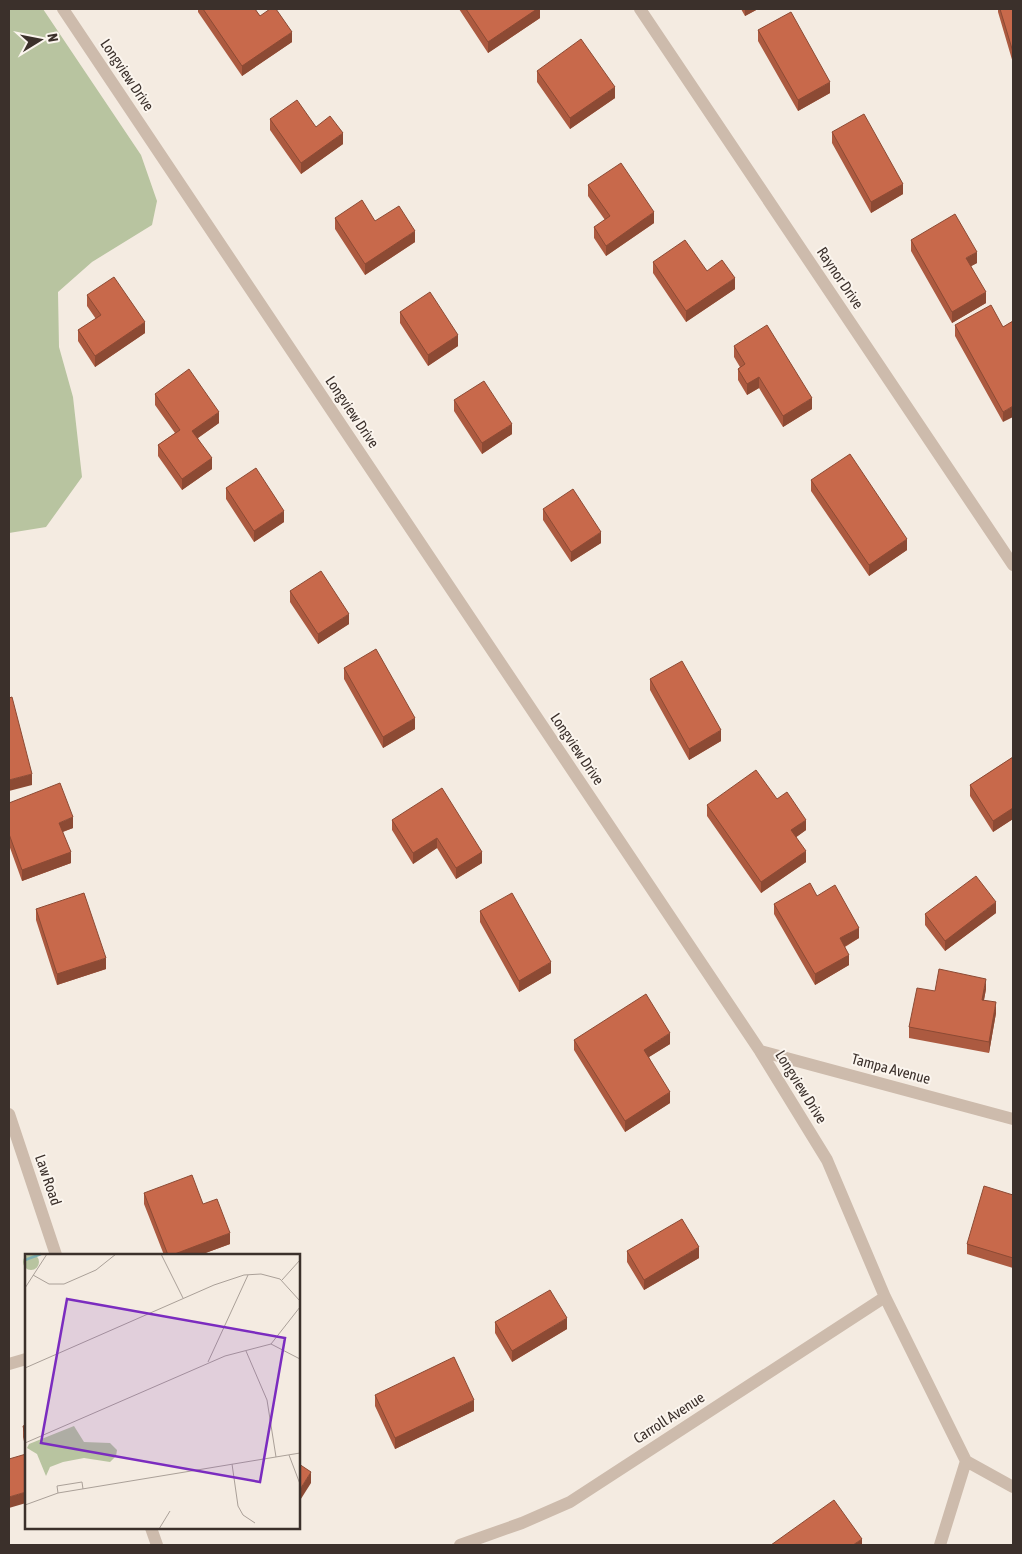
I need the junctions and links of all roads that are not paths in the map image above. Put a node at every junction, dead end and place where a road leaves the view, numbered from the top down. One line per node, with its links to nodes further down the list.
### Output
1 (63, 9): 4 (street, Longview Drive)
2 (640, 9): 3 (street, Raynor Drive)
3 (1013, 566)
4 (760, 1052): 6 (street, Tampa Avenue); 8 (street, Longview Drive)
5 (9, 1114): 7 (street, Law Road)
6 (1013, 1119)
7 (56, 1254)
8 (885, 1297): 11 (street, Longview Drive); 15 (street, Carroll Avenue)
9 (25, 1359): 10 (street)
10 (9, 1364)
11 (966, 1461): 12 (street); 16 (street)
12 (1013, 1487)
13 (151, 1529): 14 (street)
14 (157, 1545)
15 (460, 1545)
16 (940, 1545)

